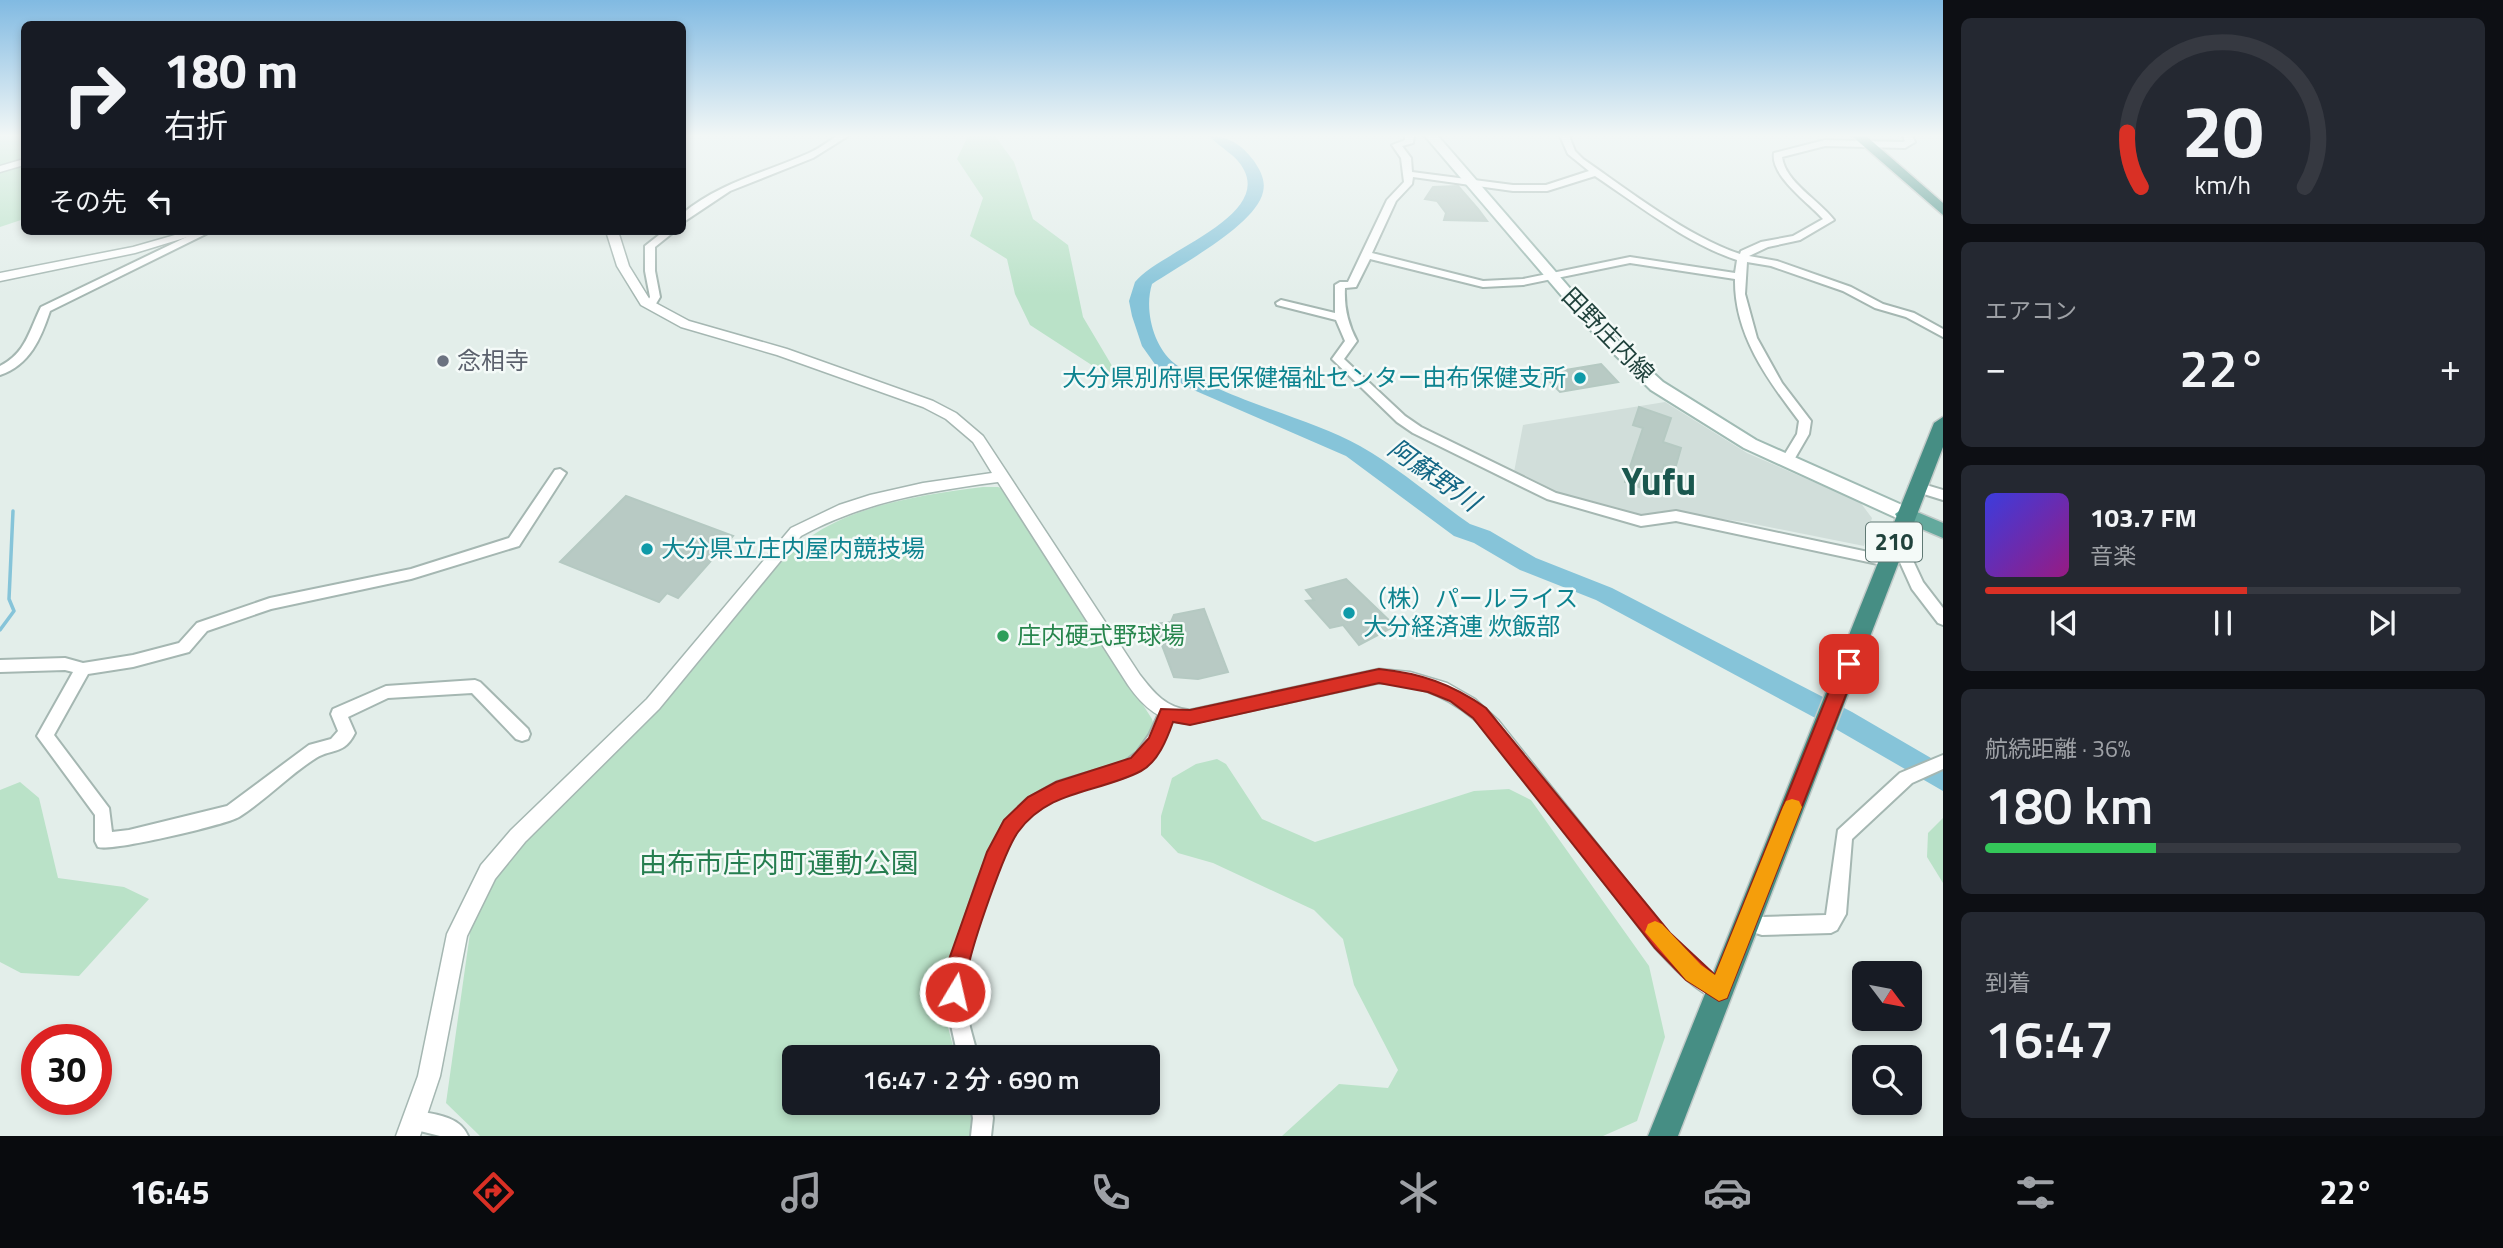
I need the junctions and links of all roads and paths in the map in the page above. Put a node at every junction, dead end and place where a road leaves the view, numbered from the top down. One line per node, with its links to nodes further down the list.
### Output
1 (725, 189): 8 (street)
2 (1405, 189): 13 (street)
3 (1476, 189): 15 (main road, 田野庄内線)
4 (1623, 189): 14 (street)
5 (1798, 189): 14 (street)
6 (1918, 189): 7 (highway)
7 (1943, 211)
8 (686, 217)
9 (187, 235): 16 (street)
10 (199, 235): 22 (street)
11 (613, 235): 19 (street)
12 (665, 235): 19 (street)
13 (1367, 255): 15 (street); 20 (street)
14 (1741, 258): 17 (street); 21 (street)
15 (1553, 276): 17 (street); 24 (main road, 田野庄内線)
16 (0, 277)
17 (1740, 277): 24 (street)
18 (1282, 303): 20 (street)
19 (650, 305): 26 (street)
20 (1339, 317): 32 (street)
21 (1943, 334)
22 (0, 371)
23 (1943, 423): 27 (highway, 210)
24 (1786, 462): 29 (main road, 田野庄内線)
25 (560, 473): 35 (street)
26 (1003, 476): 36 (street); 43 (street)
27 (1916, 487): 28 (street); 29 (highway, 210)
28 (1943, 495)
29 (1905, 514): 30 (main road); 31 (highway, 210)
30 (1943, 531)
31 (1896, 538): 32 (highway, 210); 33 (street)
32 (1887, 561): 39 (highway, 210)
33 (1943, 619)
34 (0, 666): 35 (street)
35 (83, 669): 37 (street)
36 (1167, 714): 40 (street); 41 (street)
37 (522, 734)
38 (1943, 762): 39 (street)
39 (1746, 922): 40 (highway, 210)
40 (1719, 990): 46 (highway, 210)
41 (965, 1045)
42 (980, 1115): 45 (street)
43 (411, 1129): 44 (street)
44 (458, 1136)
45 (981, 1136)
46 (1663, 1136)

